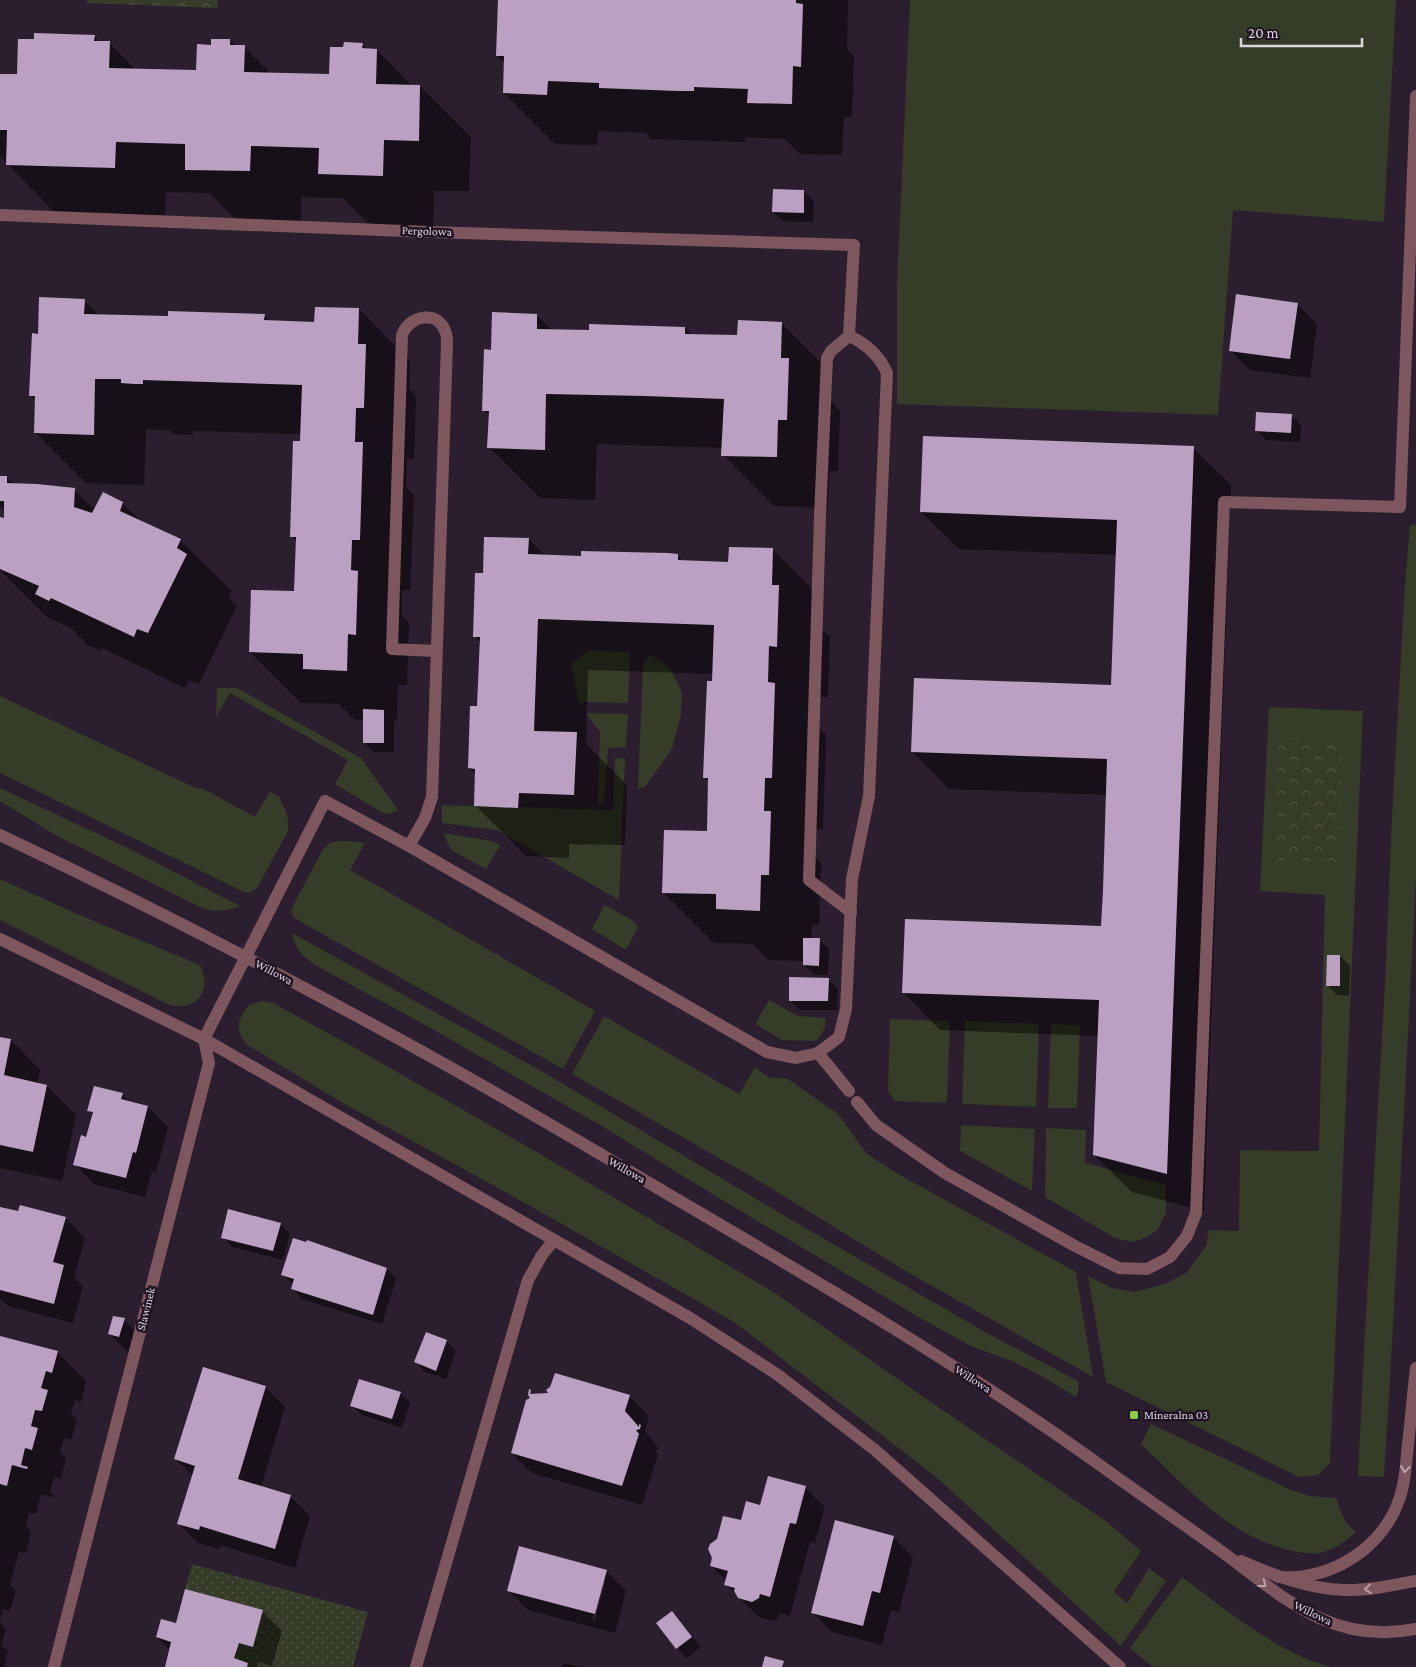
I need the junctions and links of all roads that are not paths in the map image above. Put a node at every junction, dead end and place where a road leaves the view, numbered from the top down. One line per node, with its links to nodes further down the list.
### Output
1 (1416, 96): 13 (street)
2 (0, 215): 3 (street, Pergolowa)
3 (849, 336): 7 (street); 7 (street)
4 (436, 651): 4 (street); 6 (street)
5 (0, 835): 9 (street, Willowa)
6 (409, 846): 9 (street); 11 (street)
7 (851, 912): 11 (street)
8 (0, 939): 10 (street)
9 (244, 957): 10 (street); 16 (street, Willowa)
10 (204, 1039): 14 (street); 20 (street, Sławinek)
11 (818, 1054): 12 (street)
12 (848, 1091)
13 (857, 1102)
14 (554, 1240): 21 (street); 22 (street)
15 (1416, 1368): 17 (street, one-way to 17)
16 (1225, 1554): 17 (street, Willowa); 19 (street, Willowa, one-way to 19)
17 (1278, 1576): 18 (street, Willowa, one-way to 17)
18 (1416, 1581)
19 (1416, 1629)
20 (54, 1667)
21 (416, 1667)
22 (1120, 1667)

